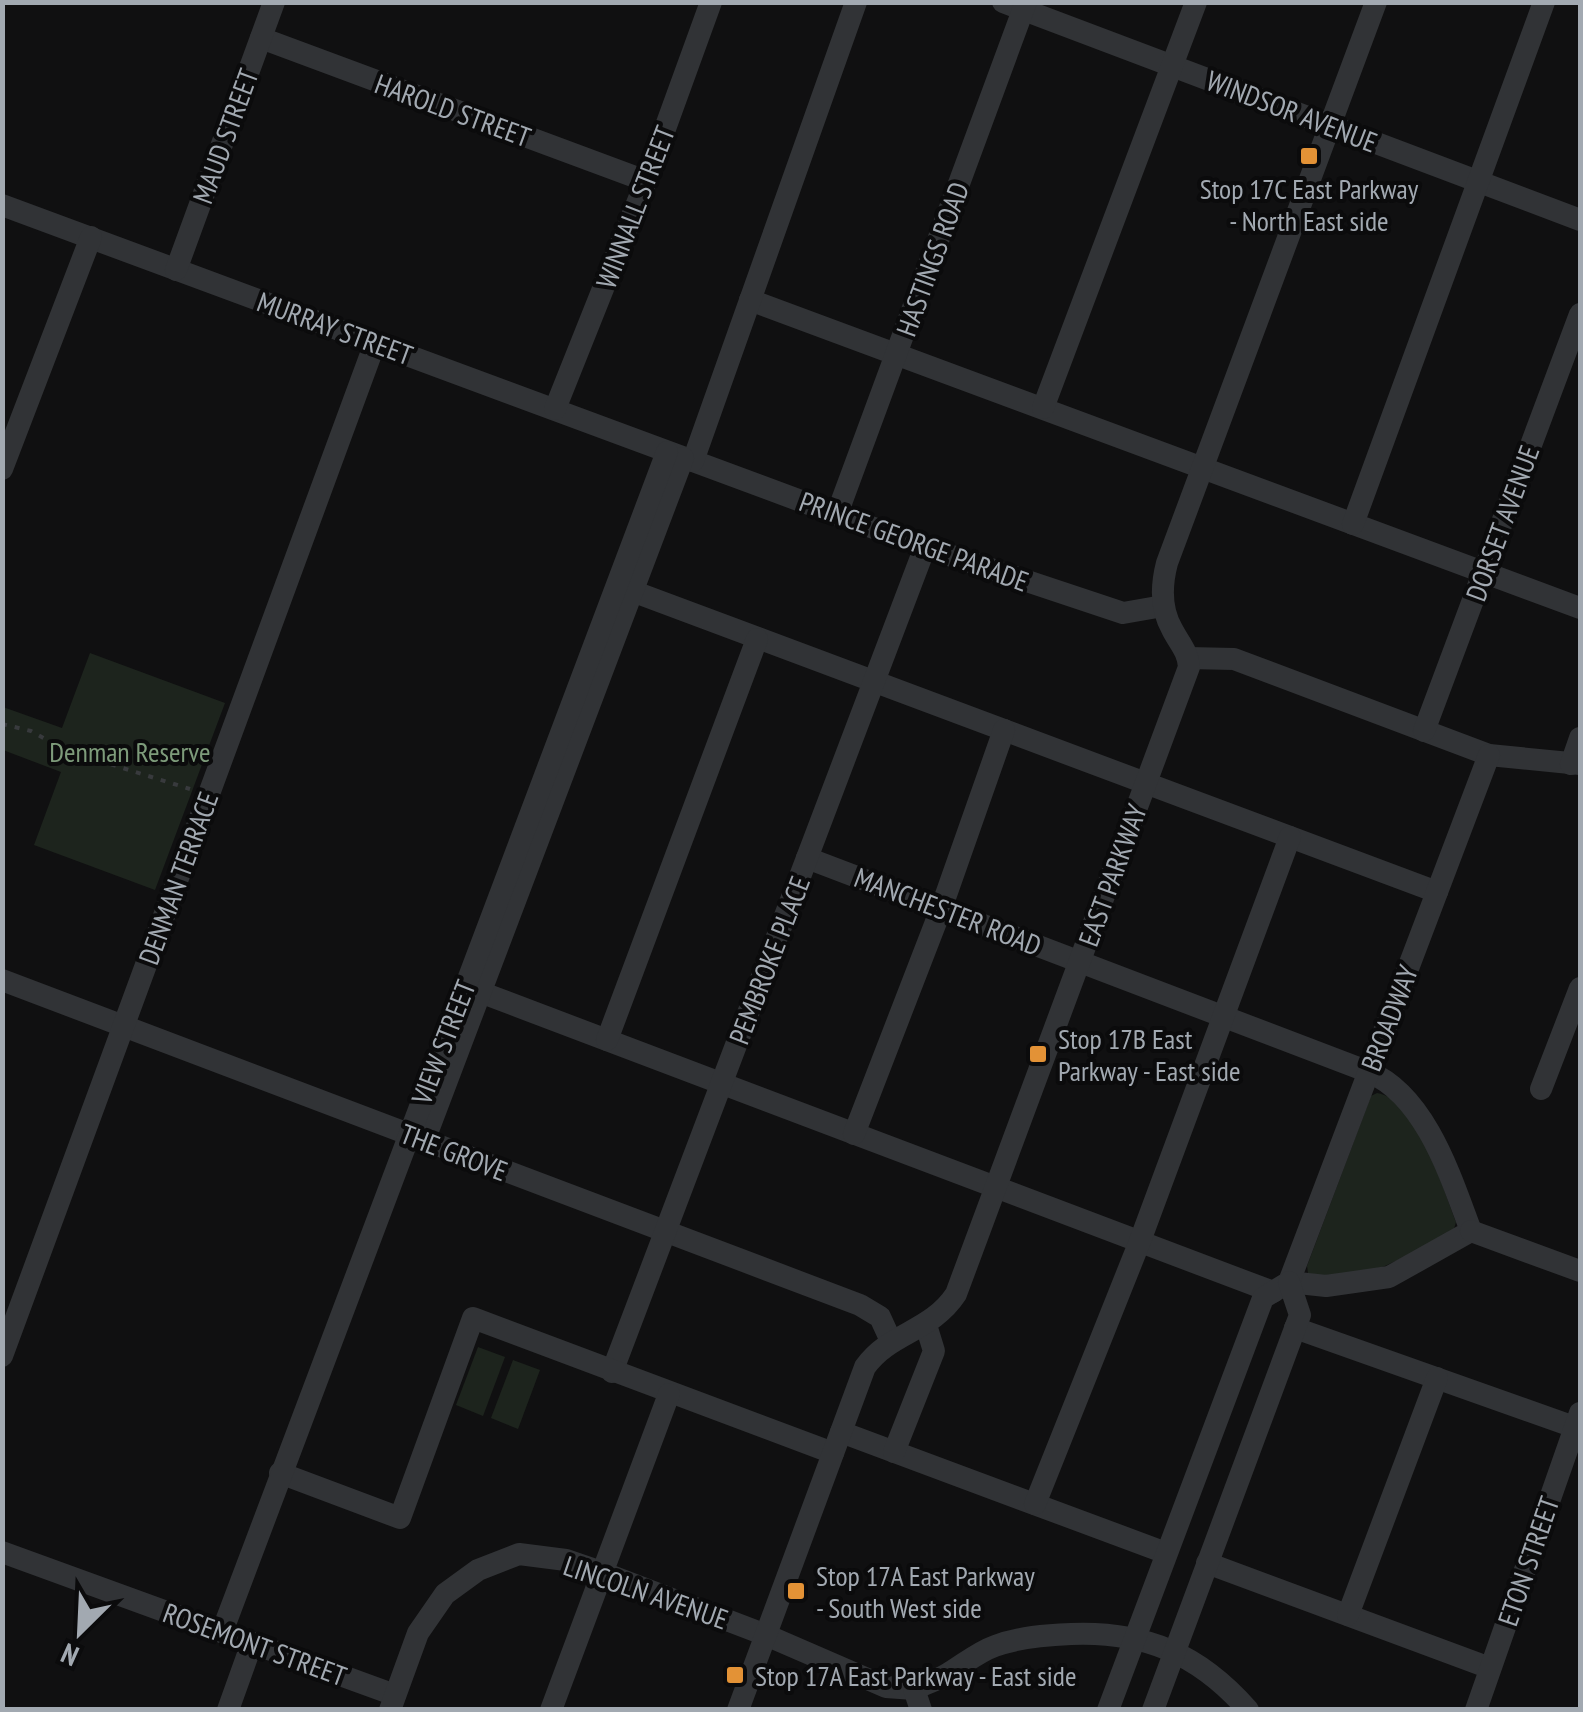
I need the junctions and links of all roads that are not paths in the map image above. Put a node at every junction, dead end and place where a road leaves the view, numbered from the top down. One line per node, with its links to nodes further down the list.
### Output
1 (274, 2): 8 (street, MAUD STREET)
2 (711, 2): 12 (street, WINNALL STREET)
3 (856, 2): 17 (street)
4 (1196, 2): 9 (street)
5 (1376, 2): 10 (street)
6 (1544, 2): 11 (street)
7 (1018, 5): 9 (street, WINDSOR AVENUE); 20 (street, HASTINGS ROAD)
8 (261, 38): 12 (street, HAROLD STREET); 16 (street, MAUD STREET)
9 (1173, 66): 10 (street, WINDSOR AVENUE); 21 (street)
10 (1330, 125): 11 (street, WINDSOR AVENUE); 24 (street)
11 (1478, 180): 14 (street, WINDSOR AVENUE); 27 (street)
12 (646, 181): 22 (street, WINNALL STREET)
13 (2, 205): 15 (street, MURRAY STREET)
14 (1580, 220)
15 (91, 238): 16 (street, MURRAY STREET); 25 (street)
16 (176, 270): 19 (street, MURRAY STREET)
17 (750, 300): 20 (street); 23 (street)
18 (1580, 314): 29 (street, DORSET AVENUE)
19 (375, 344): 22 (street, MURRAY STREET); 51 (street, DENMAN TERRACE)
20 (898, 352): 21 (street); 26 (street, HASTINGS ROAD)
21 (1043, 408): 24 (street)
22 (555, 409): 23 (street, MURRAY STREET)
23 (681, 457): 26 (street, PRINCE GEORGE PARADE); 30 (street, VIEW STREET); 57 (street, VIEW STREET)
24 (1202, 468): 27 (street); 31 (street)
25 (2, 470)
26 (837, 514): 28 (street, PRINCE GEORGE PARADE)
27 (1353, 524): 29 (street)
28 (924, 547): 31 (street, PRINCE GEORGE PARADE); 35 (street, PEMBROKE PLACE)
29 (1484, 573): 32 (street); 37 (street, DORSET AVENUE)
30 (632, 592): 33 (street); 49 (street, VIEW STREET)
31 (1163, 606): 34 (street)
32 (1580, 608)
33 (758, 639): 35 (street); 52 (street)
34 (1188, 658): 37 (street); 41 (street, EAST PARKWAY)
35 (874, 682): 36 (street); 43 (street, PEMBROKE PLACE)
36 (1004, 730): 41 (street); 45 (street)
37 (1424, 731): 39 (street)
38 (1580, 738): 40 (street)
39 (1489, 754): 40 (street); 44 (street, BROADWAY)
40 (1576, 764)
41 (1147, 782): 42 (street); 46 (street, EAST PARKWAY)
42 (1290, 837): 44 (street); 50 (street)
43 (807, 858): 45 (street, MANCHESTER ROAD); 54 (street, PEMBROKE PLACE)
44 (1437, 892): 53 (street, BROADWAY)
45 (941, 909): 46 (street, MANCHESTER ROAD); 56 (street)
46 (1080, 961): 50 (street, MANCHESTER ROAD); 58 (street, EAST PARKWAY)
47 (2, 980): 51 (street, THE GROVE)
48 (1580, 988): 55 (street)
49 (480, 992): 52 (street); 57 (street, VIEW STREET)
50 (1222, 1016): 53 (street, MANCHESTER ROAD); 61 (street)
51 (124, 1026): 57 (street, THE GROVE); 67 (street, DENMAN TERRACE)
52 (607, 1040): 54 (street)
53 (1369, 1072): 59 (street, MANCHESTER ROAD); 63 (street, BROADWAY)
54 (723, 1083): 56 (street); 60 (street, PEMBROKE PLACE)
55 (1541, 1089)
56 (854, 1134): 58 (street)
57 (416, 1138): 60 (street, THE GROVE); 74 (street, VIEW STREET)
58 (996, 1186): 61 (street); 64 (street, EAST PARKWAY)
59 (1471, 1231): 62 (street); 63 (street)
60 (666, 1234): 66 (street, THE GROVE); 68 (street, PEMBROKE PLACE)
61 (1140, 1241): 63 (street); 75 (street)
62 (1580, 1271)
63 (1281, 1287): 65 (street, BROADWAY); 77 (street, BROADWAY)
64 (926, 1325): 66 (street, EAST PARKWAY); 73 (street)
65 (1295, 1328): 69 (street); 78 (street, BROADWAY)
66 (891, 1342): 72 (street, EAST PARKWAY)
67 (2, 1356)
68 (612, 1372): 70 (street); 74 (street)
69 (1437, 1378): 71 (street); 80 (street)
70 (668, 1394): 72 (street); 79 (street)
71 (1579, 1423): 86 (street, ETON STREET)
72 (837, 1443): 73 (street); 82 (street, EAST PARKWAY)
73 (894, 1452): 75 (street)
74 (280, 1473): 81 (street, VIEW STREET)
75 (1035, 1504): 77 (street)
76 (2, 1552): 81 (street, ROSEMONT STREET)
77 (1166, 1552): 83 (street, BROADWAY)
78 (1208, 1564): 80 (street); 85 (street, BROADWAY)
79 (601, 1572): 82 (street, LINCOLN AVENUE); 88 (street, LINCOLN AVENUE); 90 (street)
80 (1348, 1615): 86 (street)
81 (222, 1632): 84 (street, ROSEMONT STREET)
82 (766, 1634): 87 (street, LINCOLN AVENUE); 91 (street, EAST PARKWAY)
83 (1134, 1638): 85 (street); 87 (street); 92 (street, BROADWAY)
84 (252, 1643): 88 (street, ROSEMONT STREET); 89 (street)
85 (1174, 1652): 93 (street, BROADWAY); 94 (street)
86 (1490, 1668): 95 (street, ETON STREET)
87 (917, 1699)
88 (393, 1702)
89 (228, 1710)
90 (551, 1710)
91 (738, 1710)
92 (1108, 1710)
93 (1153, 1710)
94 (1248, 1710)
95 (1476, 1710)

